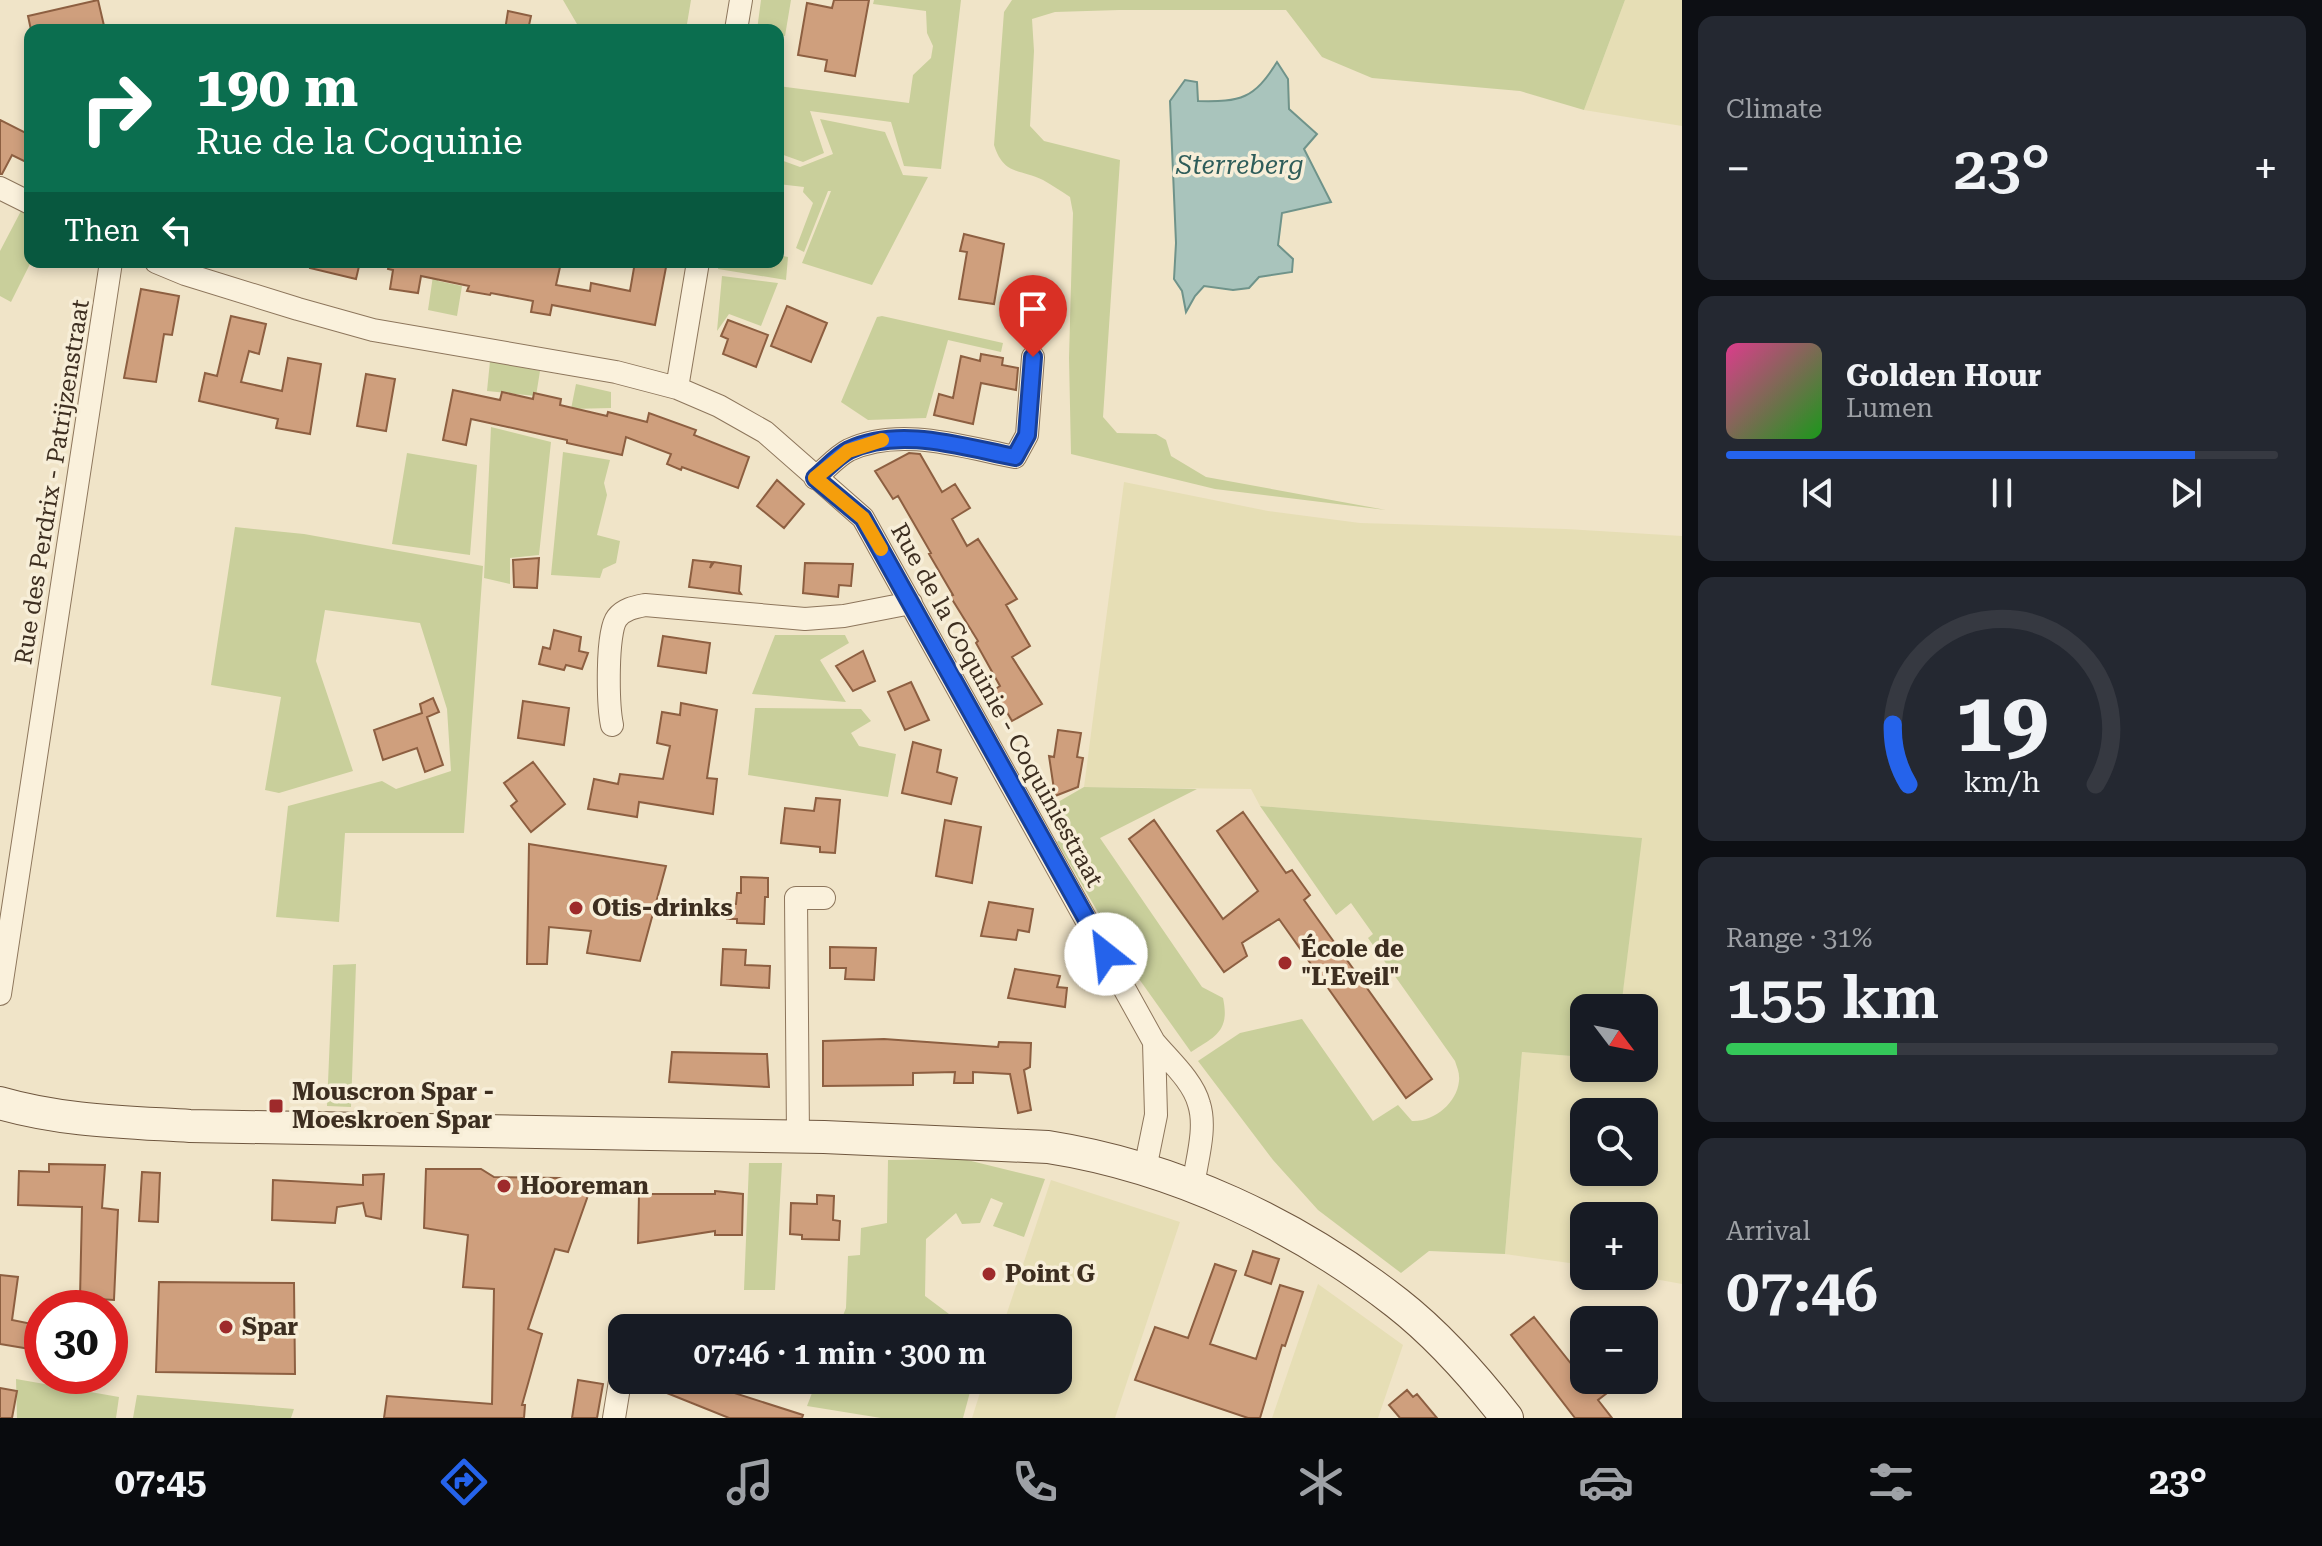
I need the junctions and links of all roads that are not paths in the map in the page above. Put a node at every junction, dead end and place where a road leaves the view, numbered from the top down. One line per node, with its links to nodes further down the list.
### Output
1 (741, 0): 2 (street)
2 (737, 24)
3 (0, 188): 4 (street)
4 (24, 200)
5 (110, 268): 14 (street, Rue des Perdrix - Patrijzenstraat)
6 (170, 268): 9 (street, Rue de la Coquinie - Coquiniestraat)
7 (697, 268): 9 (street)
8 (1033, 357): 10 (street)
9 (677, 388): 10 (street, Rue de la Coquinie - Coquiniestraat)
10 (815, 478): 11 (street, Rue de la Coquinie - Coquiniestraat)
11 (911, 603): 12 (street); 15 (street, Rue de la Coquinie - Coquiniestraat)
12 (612, 725)
13 (824, 898): 17 (street)
14 (0, 994)
15 (1154, 1042): 18 (street, Rue de la Coquinie - Coquiniestraat); 19 (street, Rue de la Coquinie - Coquiniestraat)
16 (0, 1103): 17 (main road)
17 (798, 1137): 18 (main road)
18 (1145, 1169): 19 (main road)
19 (1193, 1187): 22 (main road)
20 (618, 1394): 21 (street)
21 (614, 1418)
22 (1507, 1418)

